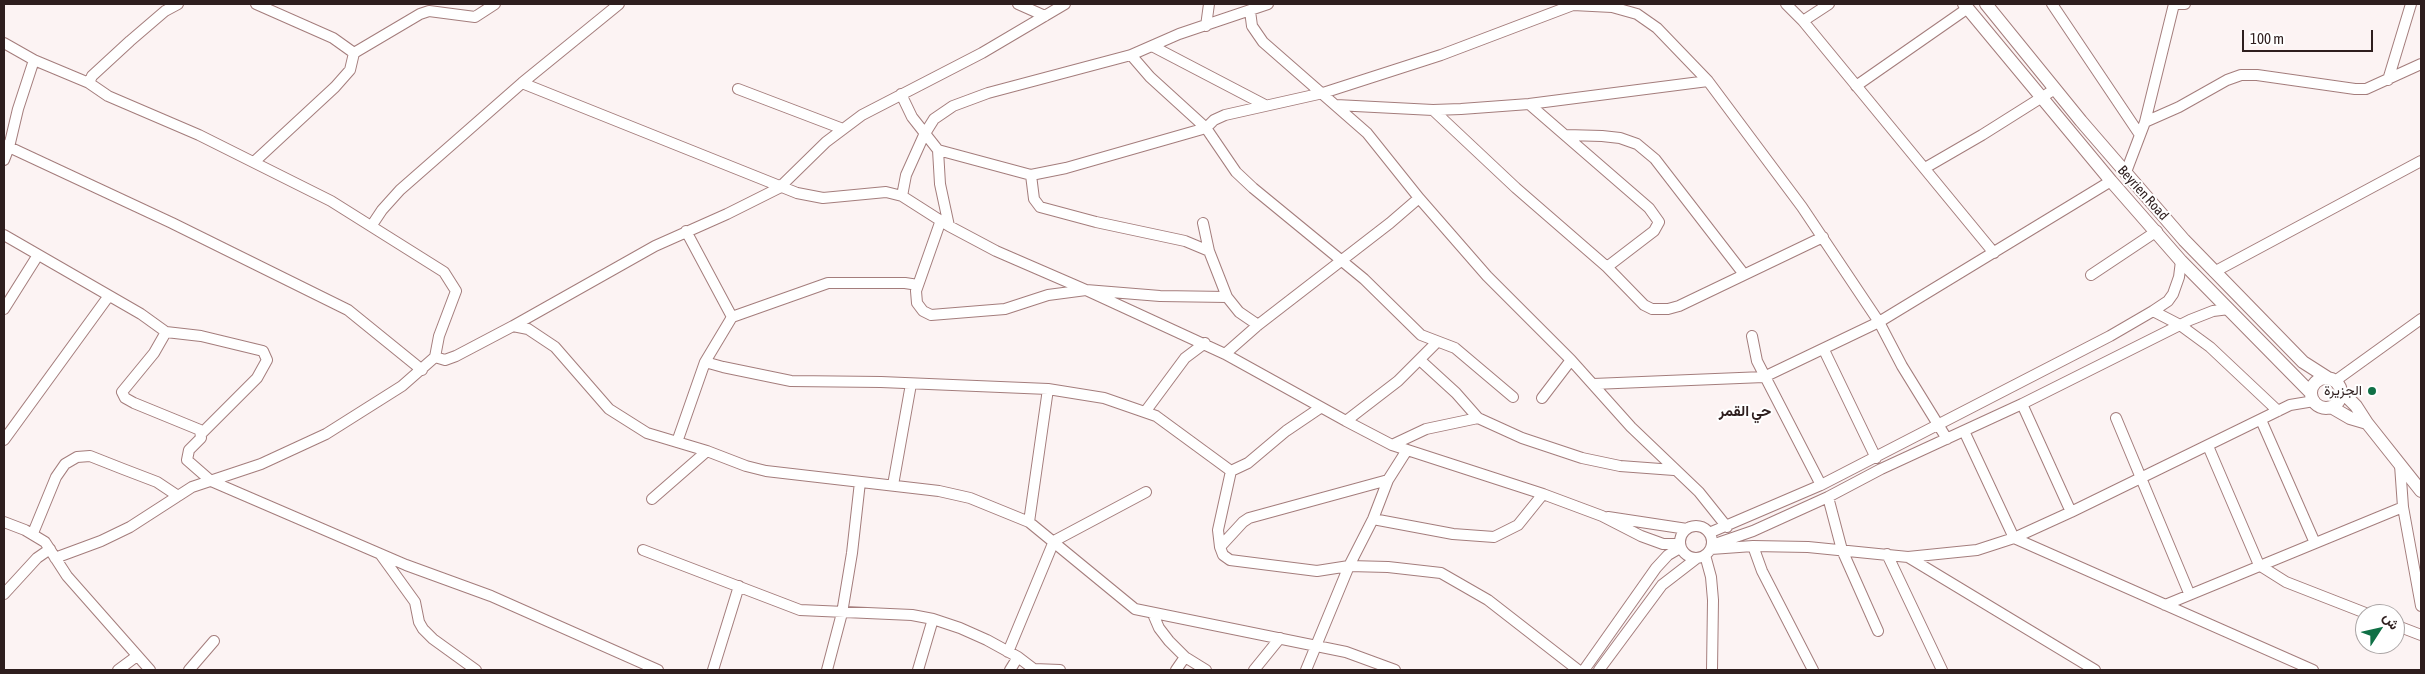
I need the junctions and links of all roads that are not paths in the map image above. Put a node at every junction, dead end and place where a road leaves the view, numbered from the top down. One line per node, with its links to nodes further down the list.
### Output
1 (178, 4): 30 (street)
2 (256, 4): 23 (street)
3 (495, 4): 23 (street)
4 (619, 4): 31 (street)
5 (1018, 4): 18 (street)
6 (1065, 4): 18 (street)
7 (1209, 4): 20 (street)
8 (1268, 4): 17 (street)
9 (1785, 4): 19 (street)
10 (1829, 4): 19 (street)
11 (1986, 4): 34 (main road, Beyrien Road)
12 (2052, 4): 47 (street)
13 (2174, 4): 14 (street); 42 (street)
14 (2185, 4)
15 (2410, 4): 28 (street)
16 (1966, 6): 32 (street); 37 (main road, Beyrien Road)
17 (1250, 10): 20 (street); 35 (street)
18 (1044, 16): 36 (street)
19 (1804, 21): 32 (street)
20 (1206, 26): 22 (street)
21 (4, 43): 25 (street)
22 (1152, 46): 24 (street); 39 (street)
23 (354, 53): 52 (street)
24 (1132, 55): 43 (street); 45 (street)
25 (34, 60): 30 (street); 48 (street)
26 (2421, 64): 27 (street)
27 (2416, 70): 28 (street)
28 (2388, 80): 42 (street)
29 (1708, 81): 35 (street); 38 (street); 66 (street)
30 (88, 83): 52 (street)
31 (522, 83): 57 (street); 62 (street)
32 (1856, 86): 53 (street)
33 (738, 89): 44 (street)
34 (2055, 89): 37 (street); 54 (main road, Beyrien Road)
35 (1323, 93): 39 (street); 40 (street)
36 (901, 94): 44 (street); 45 (street)
37 (2042, 99): 53 (street); 56 (main road, Beyrien Road)
38 (1529, 104): 41 (street); 46 (street)
39 (1265, 105): 43 (street)
40 (1336, 105): 41 (street); 59 (street)
41 (1433, 110): 72 (street)
42 (2145, 122): 47 (street)
43 (1206, 128): 55 (street); 70 (street)
44 (843, 129): 57 (street)
45 (924, 135): 49 (street); 58 (street)
46 (1566, 135): 72 (street); 74 (street)
47 (2140, 135): 54 (street)
48 (6, 146): 50 (street); 99 (street)
49 (938, 150): 55 (street); 60 (street)
50 (4, 160)
51 (2421, 161): 73 (street)
52 (254, 162): 62 (street)
53 (1925, 168): 68 (street)
54 (2126, 172): 73 (main road, Beyrien Road)
55 (1031, 175): 67 (street)
56 (2111, 181): 63 (main road, Beyrien Road); 68 (street)
57 (779, 188): 58 (street); 64 (street)
58 (902, 196): 60 (street)
59 (1419, 198): 70 (street); 96 (street)
60 (945, 223): 76 (street); 77 (street)
61 (1203, 223): 67 (street)
62 (372, 225): 95 (street)
63 (2157, 231): 71 (main road, Beyrien Road); 75 (street)
64 (686, 232): 83 (street); 88 (street)
65 (4, 235): 69 (street)
66 (1822, 237): 74 (street); 85 (street)
67 (1209, 250): 79 (street)
68 (1994, 253): 85 (street)
69 (38, 255): 78 (street); 80 (street)
70 (1342, 260): 86 (street); 91 (street)
71 (2181, 261): 81 (main road, Beyrien Road); 82 (street)
72 (1607, 267): 74 (street)
73 (2214, 272): 101 (main road, Beyrien Road)
74 (1743, 273)
75 (2090, 275)
76 (918, 285): 77 (street); 83 (street)
77 (1086, 290): 79 (street); 92 (street)
78 (108, 297): 89 (street); 122 (street)
79 (1227, 297): 86 (street)
80 (4, 309)
81 (2229, 309): 87 (street); 106 (main road, Beyrien Road)
82 (2154, 311): 87 (street); 118 (street)
83 (732, 317): 98 (street)
84 (2421, 319): 101 (street)
85 (1880, 322): 93 (street); 118 (street)
86 (1258, 325): 94 (street)
87 (2180, 325): 108 (street); 111 (street)
88 (513, 326): 95 (street); 123 (street)
89 (166, 332): 120 (street); 120 (street)
90 (1752, 336): 100 (street)
91 (1437, 342): 97 (street); 105 (street)
92 (1204, 343): 94 (street); 112 (street)
93 (1824, 350): 100 (street); 128 (street)
94 (1225, 354): 110 (street)
95 (435, 357): 99 (street)
96 (1571, 360): 103 (street); 107 (street)
97 (1421, 361): 113 (street); 116 (street)
98 (705, 362): 102 (street); 123 (street)
99 (422, 370): 134 (street)
100 (1764, 377): 103 (street); 137 (street)
101 (2335, 383): 106 (main road); 109 (main road); 117 (main road, Beyrien Road)
102 (911, 384): 104 (street); 136 (street)
103 (1593, 384): 130 (street)
104 (1048, 389): 112 (street); 150 (street)
105 (1512, 397)
106 (2312, 397): 109 (main road); 111 (street)
107 (1542, 398)
108 (2022, 404): 119 (street); 145 (street)
109 (2331, 407): 117 (main road)
110 (1320, 408): 116 (street); 131 (street)
111 (2278, 411): 115 (street)
112 (1145, 412): 131 (street)
113 (1478, 418): 124 (street); 130 (street)
114 (2116, 418): 132 (street)
115 (2261, 420): 125 (street); 158 (street)
116 (1346, 421): 124 (street)
117 (2367, 423): 129 (main road, Beyrien Road)
118 (1940, 425): 121 (street); 128 (street)
119 (1964, 431): 121 (street); 156 (street)
120 (201, 434): 134 (street)
121 (1947, 439): 142 (street)
122 (4, 440)
123 (677, 442): 127 (street)
124 (1392, 445): 126 (street)
125 (2208, 446): 132 (street); 172 (street)
126 (1407, 450): 133 (street); 140 (street)
127 (707, 451): 135 (street); 143 (street)
128 (1876, 458): 137 (street)
129 (2400, 465): 138 (main road, Beyrien Road); 144 (street)
130 (1674, 470): 151 (street)
131 (1231, 471): 159 (street)
132 (2142, 478): 145 (street); 175 (street)
133 (1388, 480): 148 (street); 159 (street)
134 (211, 481): 141 (street); 169 (street)
135 (860, 482): 136 (street); 180 (street)
136 (893, 485): 150 (street)
137 (1821, 486): 147 (street)
138 (2421, 491)
139 (1146, 492): 157 (street)
140 (1543, 494): 146 (street); 148 (street)
141 (178, 496): 154 (street); 167 (street)
142 (1828, 497): 153 (street); 165 (street)
143 (652, 499)
144 (2403, 508): 158 (street); 163 (street)
145 (2071, 512): 156 (street)
146 (1602, 516): 152 (street); 160 (street)
147 (1750, 517): 151 (street); 153 (street)
148 (1373, 519): 173 (street)
149 (4, 522): 154 (street)
150 (1030, 522): 157 (street)
151 (1727, 527): 155 (street)
152 (1687, 529): 155 (street); 160 (street)
153 (1758, 529): 162 (street); 166 (street)
154 (32, 533): 167 (street)
155 (1709, 533): 166 (street)
156 (2014, 538): 171 (street); 177 (street)
157 (1054, 541): 181 (street); 189 (street)
158 (2315, 543): 172 (street)
159 (1220, 546): 173 (street)
160 (1680, 546): 166 (street); 210 (street)
161 (1753, 546): 162 (street); 166 (street); 213 (street)
162 (1766, 546): 165 (street)
163 (2412, 546): 170 (street); 178 (street)
164 (643, 550): 174 (street)
165 (1842, 550): 168 (street); 184 (street)
166 (1706, 552): 211 (street); 212 (street)
167 (52, 553): 176 (street); 190 (street)
168 (1887, 554): 171 (street); 214 (street)
169 (381, 555): 196 (street); 197 (street)
170 (2421, 556)
171 (1908, 557): 215 (street)
172 (2259, 565): 175 (street); 179 (street)
173 (1349, 566): 188 (street); 209 (street)
174 (738, 586): 180 (street); 198 (street)
175 (2189, 593): 177 (street)
176 (4, 594)
177 (2164, 605): 216 (street)
178 (2421, 606)
179 (2355, 609)
180 (842, 613): 182 (street); 199 (street)
181 (1153, 614): 186 (street); 192 (street)
182 (933, 619): 189 (street); 200 (street)
183 (2405, 629): 185 (street)
184 (1878, 631)
185 (2421, 635)
186 (1280, 638): 188 (street); 206 (street)
187 (214, 641): 195 (street)
188 (1316, 647): 207 (street); 208 (street)
189 (1008, 652): 191 (street)
190 (137, 656): 193 (street); 194 (street)
191 (1018, 657): 201 (street); 202 (street)
192 (1185, 657): 204 (street); 205 (street)
193 (118, 670)
194 (150, 670)
195 (189, 670)
196 (476, 670)
197 (658, 670)
198 (713, 670)
199 (827, 670)
200 (918, 670)
201 (1010, 670)
202 (1035, 670): 203 (street)
203 (1060, 670)
204 (1176, 670)
205 (1206, 670)
206 (1254, 670)
207 (1306, 670)
208 (1395, 670)
209 (1578, 670)
210 (1584, 670)
211 (1599, 670)
212 (1712, 670)
213 (1813, 670)
214 (1942, 670)
215 (2095, 670)
216 (2314, 670)

